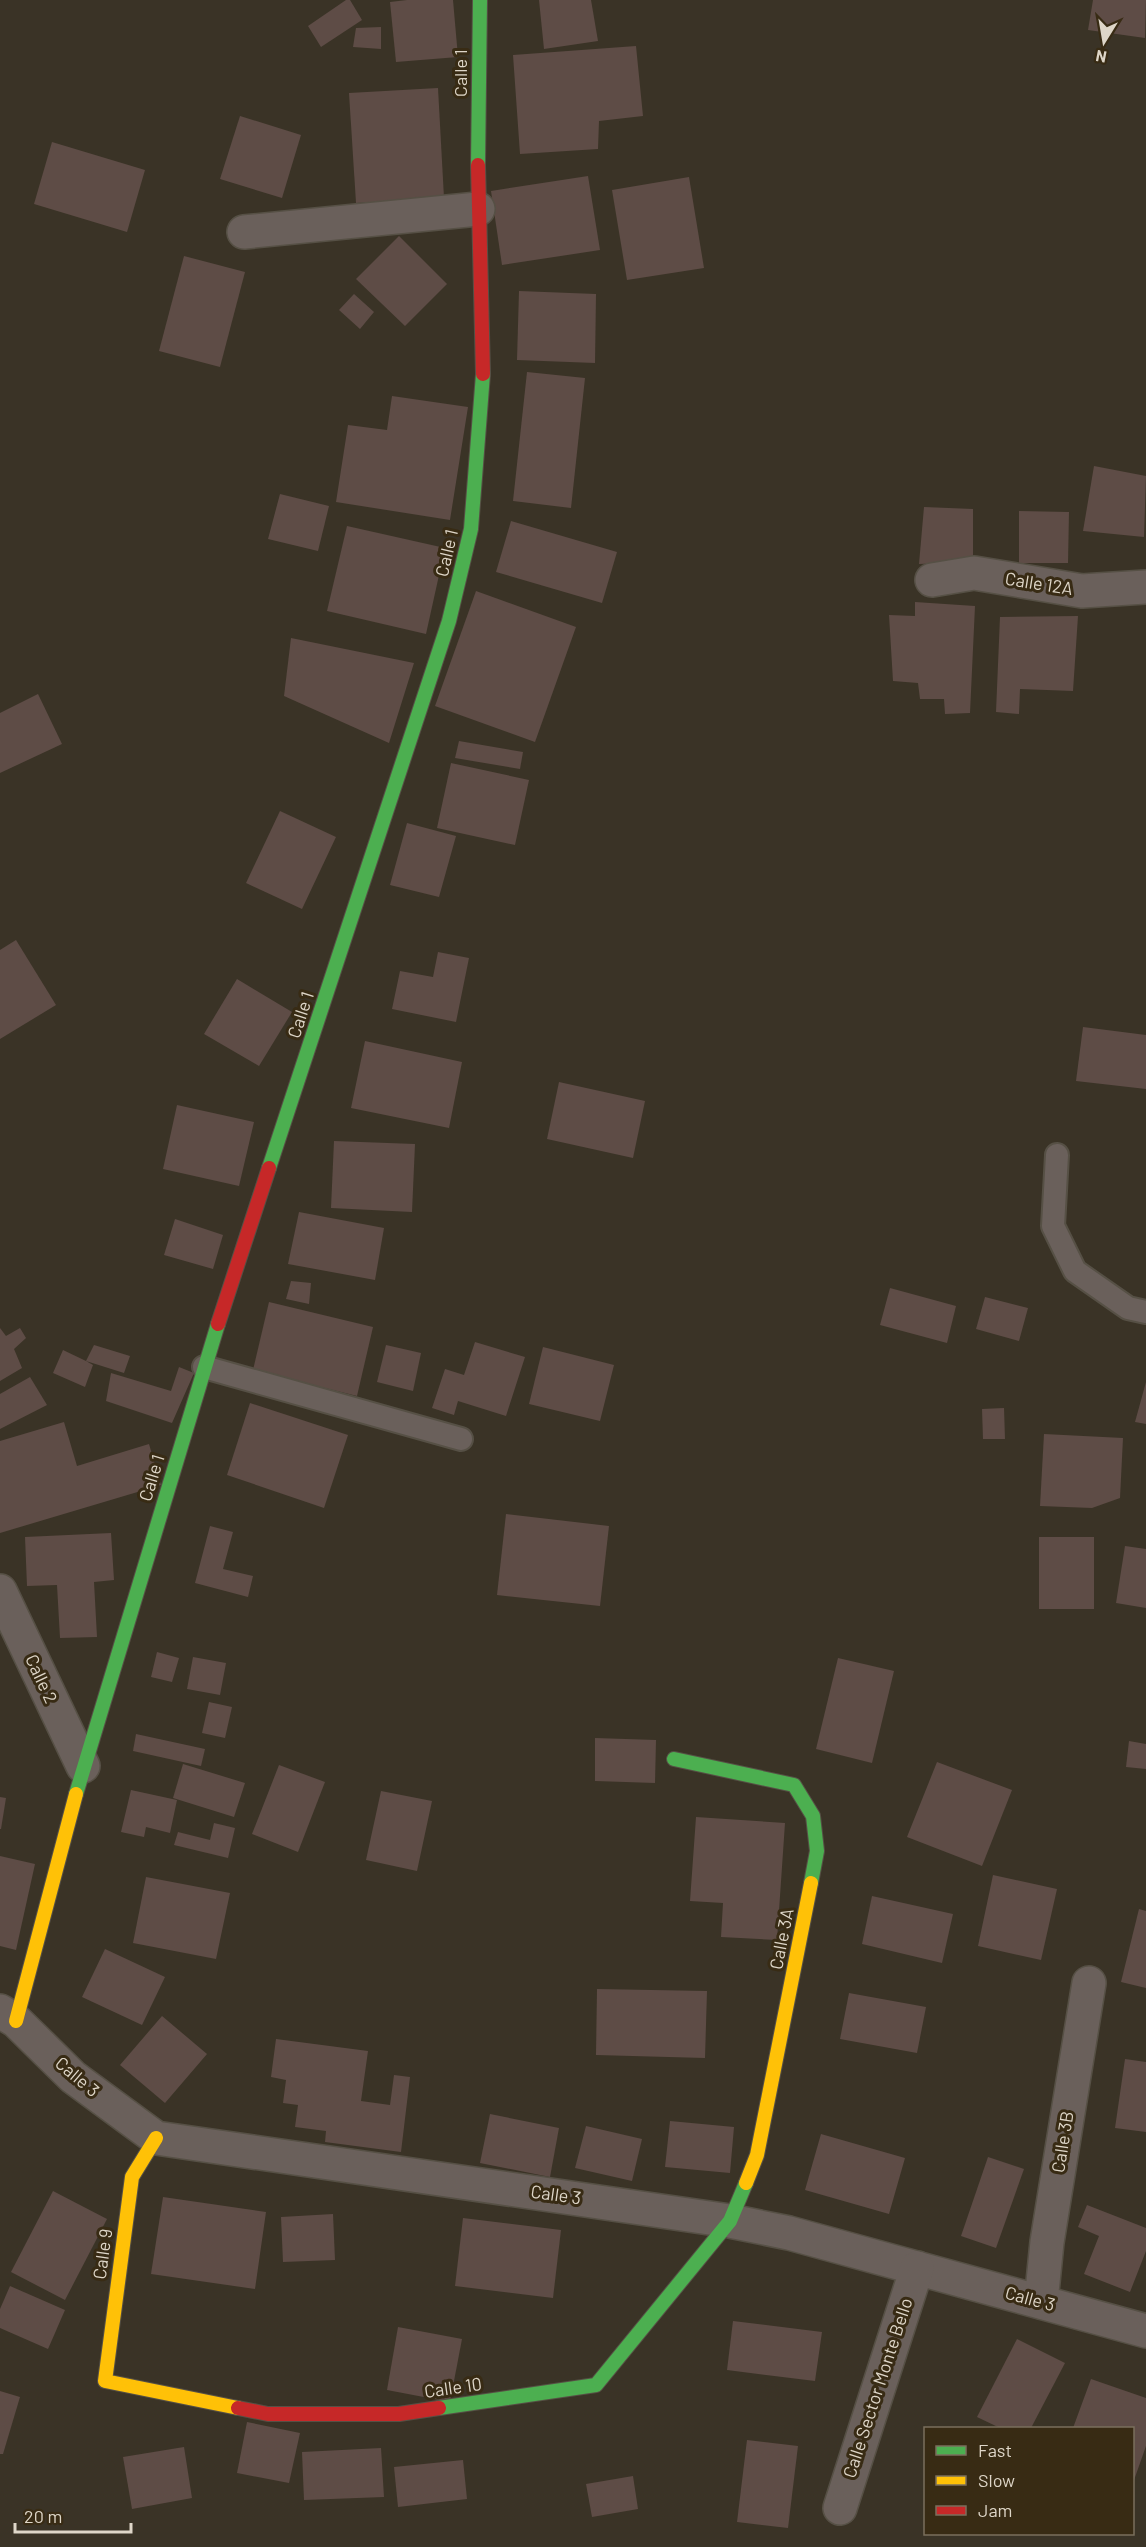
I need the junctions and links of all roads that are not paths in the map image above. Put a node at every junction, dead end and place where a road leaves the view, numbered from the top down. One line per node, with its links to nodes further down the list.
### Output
1 (480, 0): 2 (street, Calle 1)
2 (478, 209): 3 (street); 8 (street, Calle 1)
3 (244, 232)
4 (932, 580): 5 (street, Calle 12A)
5 (1146, 587)
6 (1057, 1155): 7 (lane)
7 (1146, 1312)
8 (204, 1367): 9 (lane); 12 (street, Calle 1)
9 (461, 1439)
10 (0, 1591): 12 (street, Calle 2)
11 (674, 1759): 16 (street, Calle 3A)
12 (83, 1766): 14 (street, Calle 1)
13 (1089, 1983): 18 (street, Calle 3B)
14 (8, 2016): 15 (street, Calle 3)
15 (156, 2138): 16 (street, Calle 3); 20 (street, Calle 9)
16 (730, 2220): 17 (street, Calle 3); 20 (street, Calle 10)
17 (917, 2268): 18 (street, Calle 3); 21 (street, Calle Sector Monte Bello)
18 (1041, 2302): 19 (street, Calle 3)
19 (1146, 2331)
20 (105, 2381)
21 (840, 2508)

